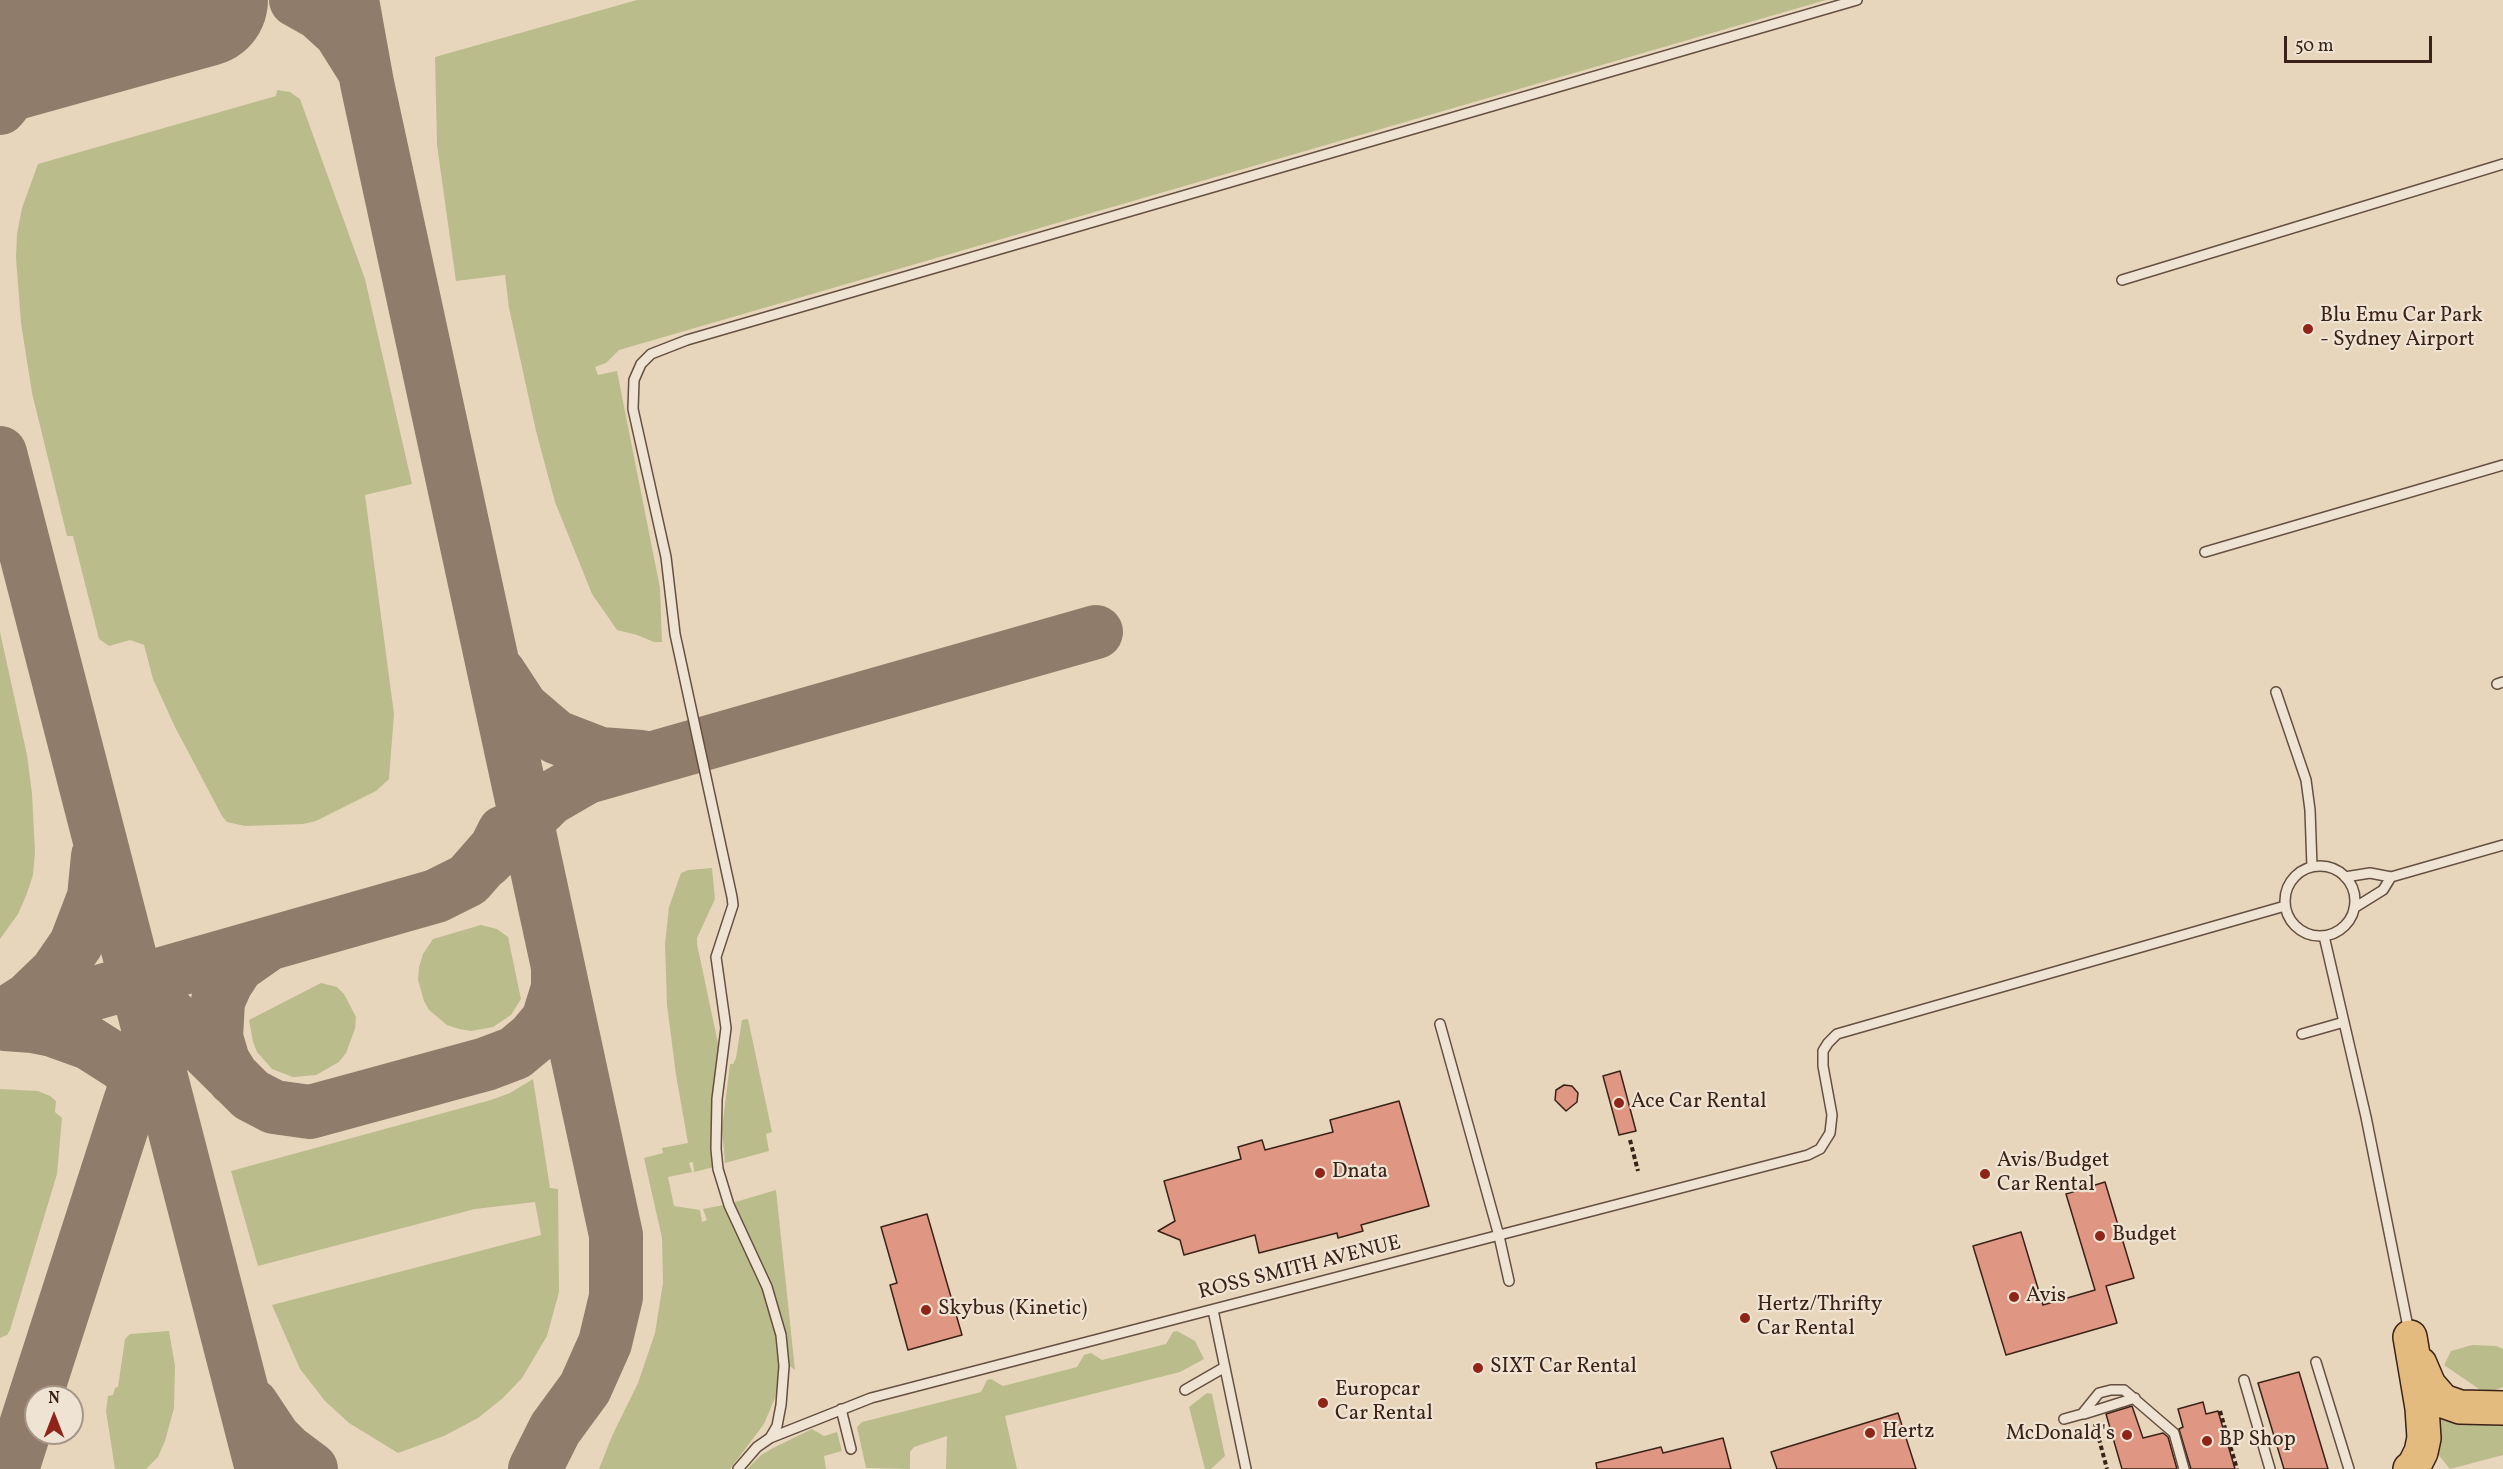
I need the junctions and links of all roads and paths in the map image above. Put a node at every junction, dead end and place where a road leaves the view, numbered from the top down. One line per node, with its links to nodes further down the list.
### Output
1 (1857, 0): 34 (lane)
2 (2503, 164): 3 (lane)
3 (2122, 280)
4 (2503, 465): 5 (lane)
5 (2205, 552)
6 (2276, 692): 8 (lane)
7 (2503, 845): 10 (lane)
8 (2312, 867): 9 (lane); 11 (lane)
9 (2345, 877): 10 (lane); 12 (lane)
10 (2391, 877): 12 (lane)
11 (2285, 906): 13 (lane); 19 (lane, ROSS SMITH AVENUE)
12 (2354, 908): 13 (lane)
13 (2324, 936): 14 (lane)
14 (2344, 1022): 16 (lane); 22 (lane)
15 (1440, 1024): 19 (lane)
16 (2302, 1035)
17 (1630, 1140): 18 (path)
18 (1638, 1171)
19 (1499, 1236): 20 (lane); 21 (lane, ROSS SMITH AVENUE)
20 (1509, 1281)
21 (1213, 1310): 24 (lane); 29 (lane, ROSS SMITH AVENUE)
22 (2410, 1337): 28 (highway); 43 (highway)
23 (2316, 1362): 42 (lane)
24 (1225, 1367): 26 (lane); 37 (lane)
25 (2244, 1380): 41 (lane)
26 (1185, 1390)
27 (2135, 1398): 31 (lane); 31 (lane); 39 (lane)
28 (2503, 1408)
29 (841, 1409): 34 (lane, ROSS SMITH AVENUE); 35 (lane)
30 (2220, 1411): 40 (path)
31 (2082, 1414): 33 (lane)
32 (2104, 1416): 38 (path)
33 (2064, 1419)
34 (770, 1438): 36 (lane)
35 (851, 1449)
36 (738, 1469)
37 (1246, 1469)
38 (2108, 1469)
39 (2184, 1469)
40 (2237, 1469)
41 (2270, 1469)
42 (2349, 1469)
43 (2410, 1469)

